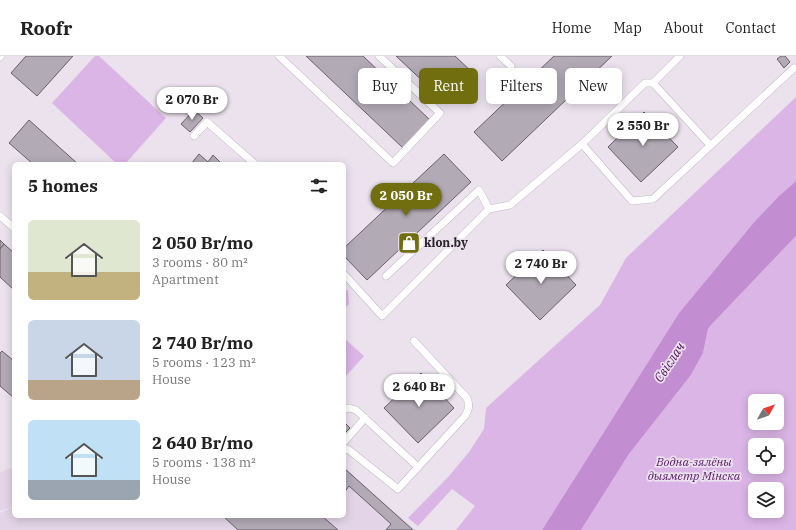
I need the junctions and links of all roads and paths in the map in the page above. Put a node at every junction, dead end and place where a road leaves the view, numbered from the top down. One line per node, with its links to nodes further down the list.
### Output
1 (279, 56): 2 (lane)
2 (379, 56)
3 (500, 56): 5 (lane)
4 (680, 56): 7 (lane)
5 (511, 66)
6 (794, 68): 10 (lane)
7 (653, 83): 9 (lane); 10 (lane)
8 (194, 136): 11 (lane)
9 (582, 144): 10 (lane); 12 (lane)
10 (710, 145)
11 (253, 162)
12 (489, 209): 15 (lane); 16 (lane)
13 (0, 216): 14 (lane)
14 (12, 226)
15 (346, 276)
16 (386, 276)
17 (414, 341): 22 (lane)
18 (346, 409): 19 (lane)
19 (366, 418): 20 (lane); 22 (lane)
20 (346, 440)
21 (346, 449): 22 (lane)
22 (418, 467)

